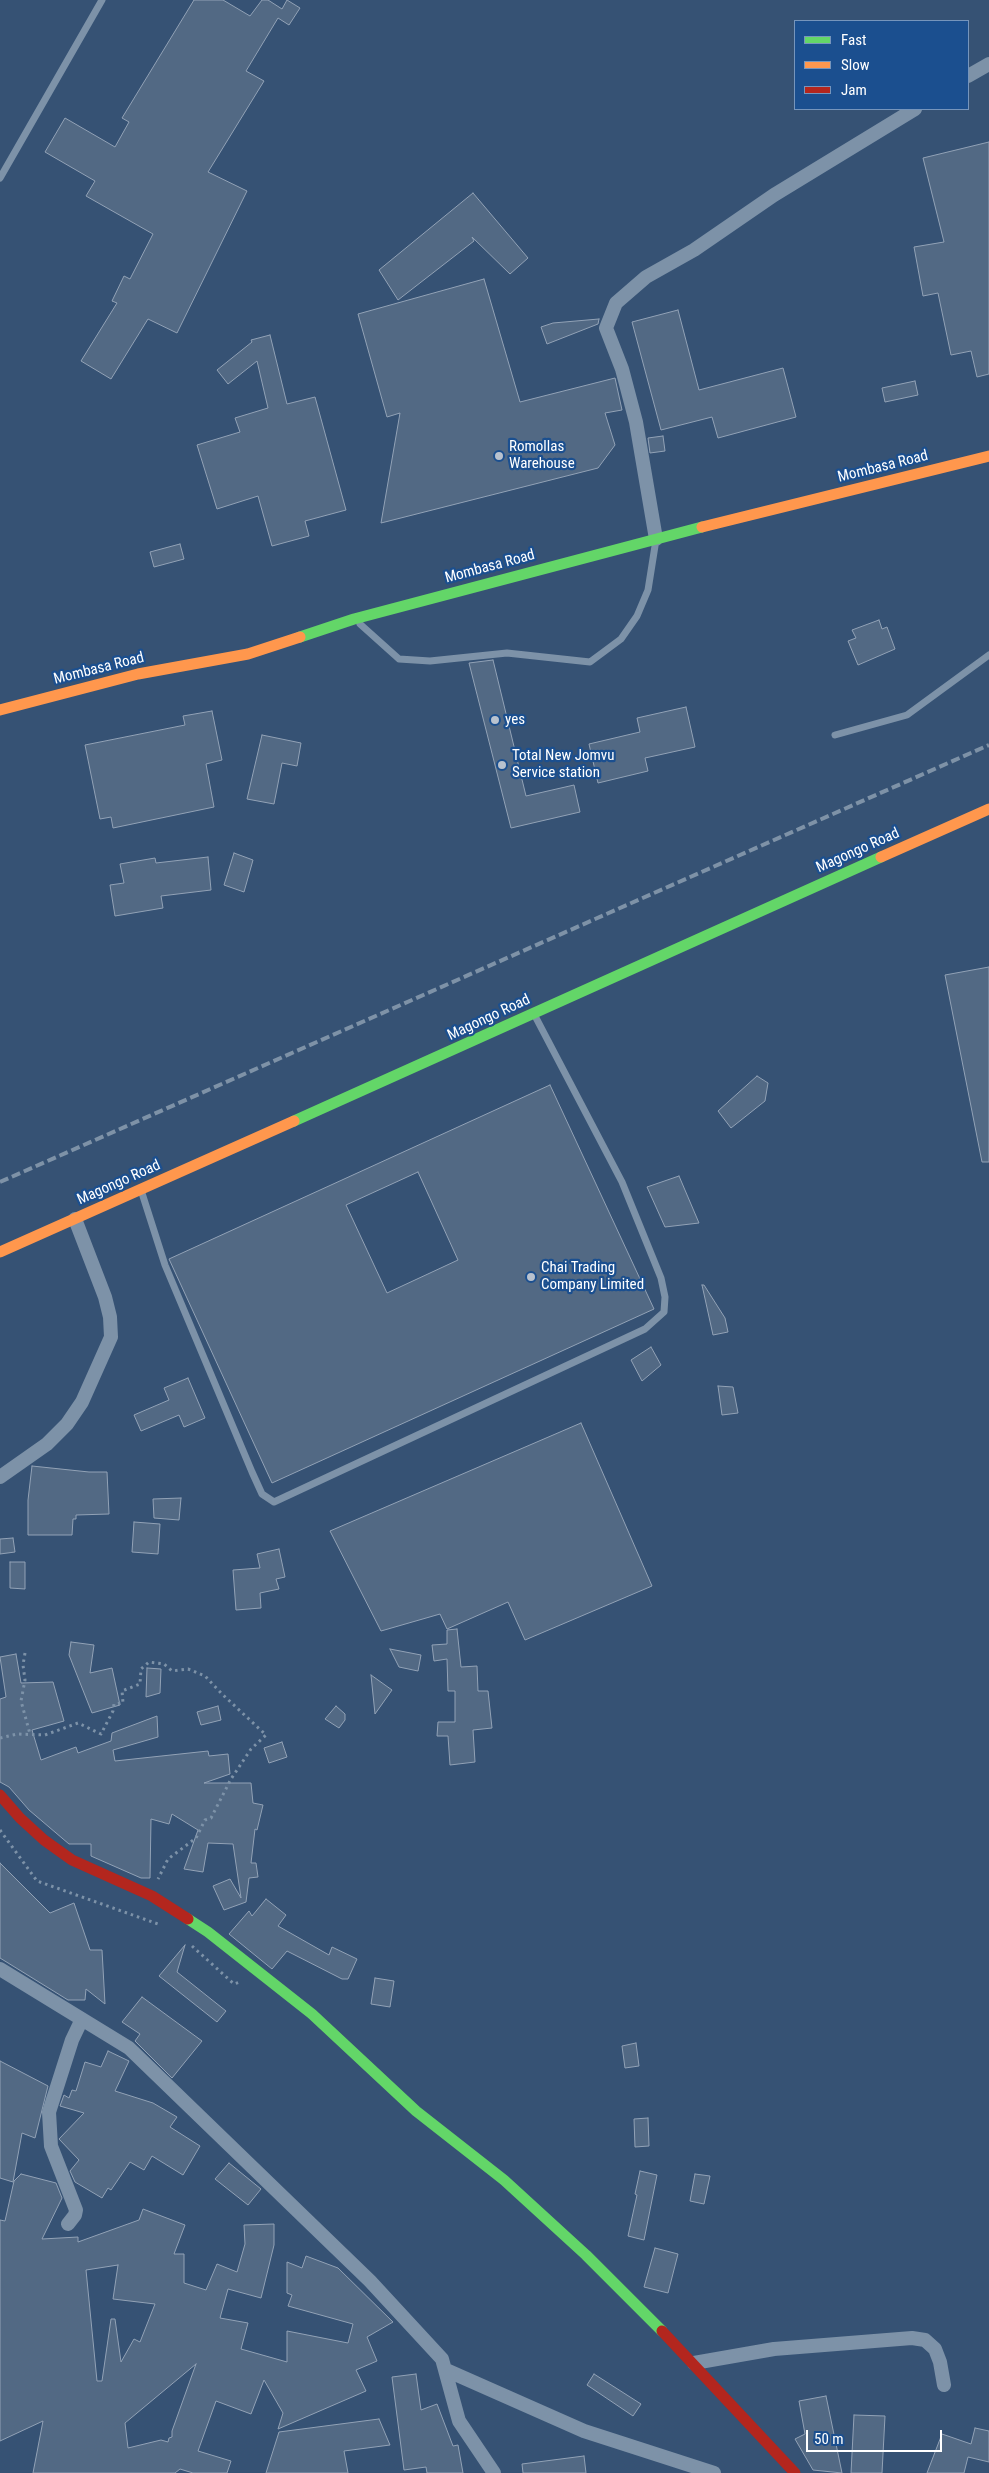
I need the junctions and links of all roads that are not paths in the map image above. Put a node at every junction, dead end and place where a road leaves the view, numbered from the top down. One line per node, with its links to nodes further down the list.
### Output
1 (102, 0): 5 (lane)
2 (989, 64): 3 (street)
3 (969, 75)
4 (913, 110): 7 (street)
5 (0, 178)
6 (989, 456): 7 (main road, Mombasa Road)
7 (656, 539): 8 (main road, Mombasa Road); 8 (lane)
8 (354, 619): 10 (main road, Mombasa Road)
9 (989, 654): 11 (lane)
10 (0, 710)
11 (835, 735)
12 (989, 809): 13 (main road, Magongo Road)
13 (534, 1013): 14 (main road, Magongo Road); 14 (lane)
14 (141, 1190): 15 (main road, Magongo Road)
15 (74, 1219): 16 (main road, Magongo Road); 17 (street)
16 (0, 1252)
17 (0, 1477)
18 (0, 1795): 22 (main road)
19 (0, 1969): 20 (street)
20 (82, 2019): 21 (street); 23 (street)
21 (68, 2224)
22 (694, 2362): 24 (street); 27 (main road)
23 (446, 2370): 25 (street); 26 (street)
24 (944, 2385)
25 (494, 2473)
26 (714, 2473)
27 (795, 2473)

